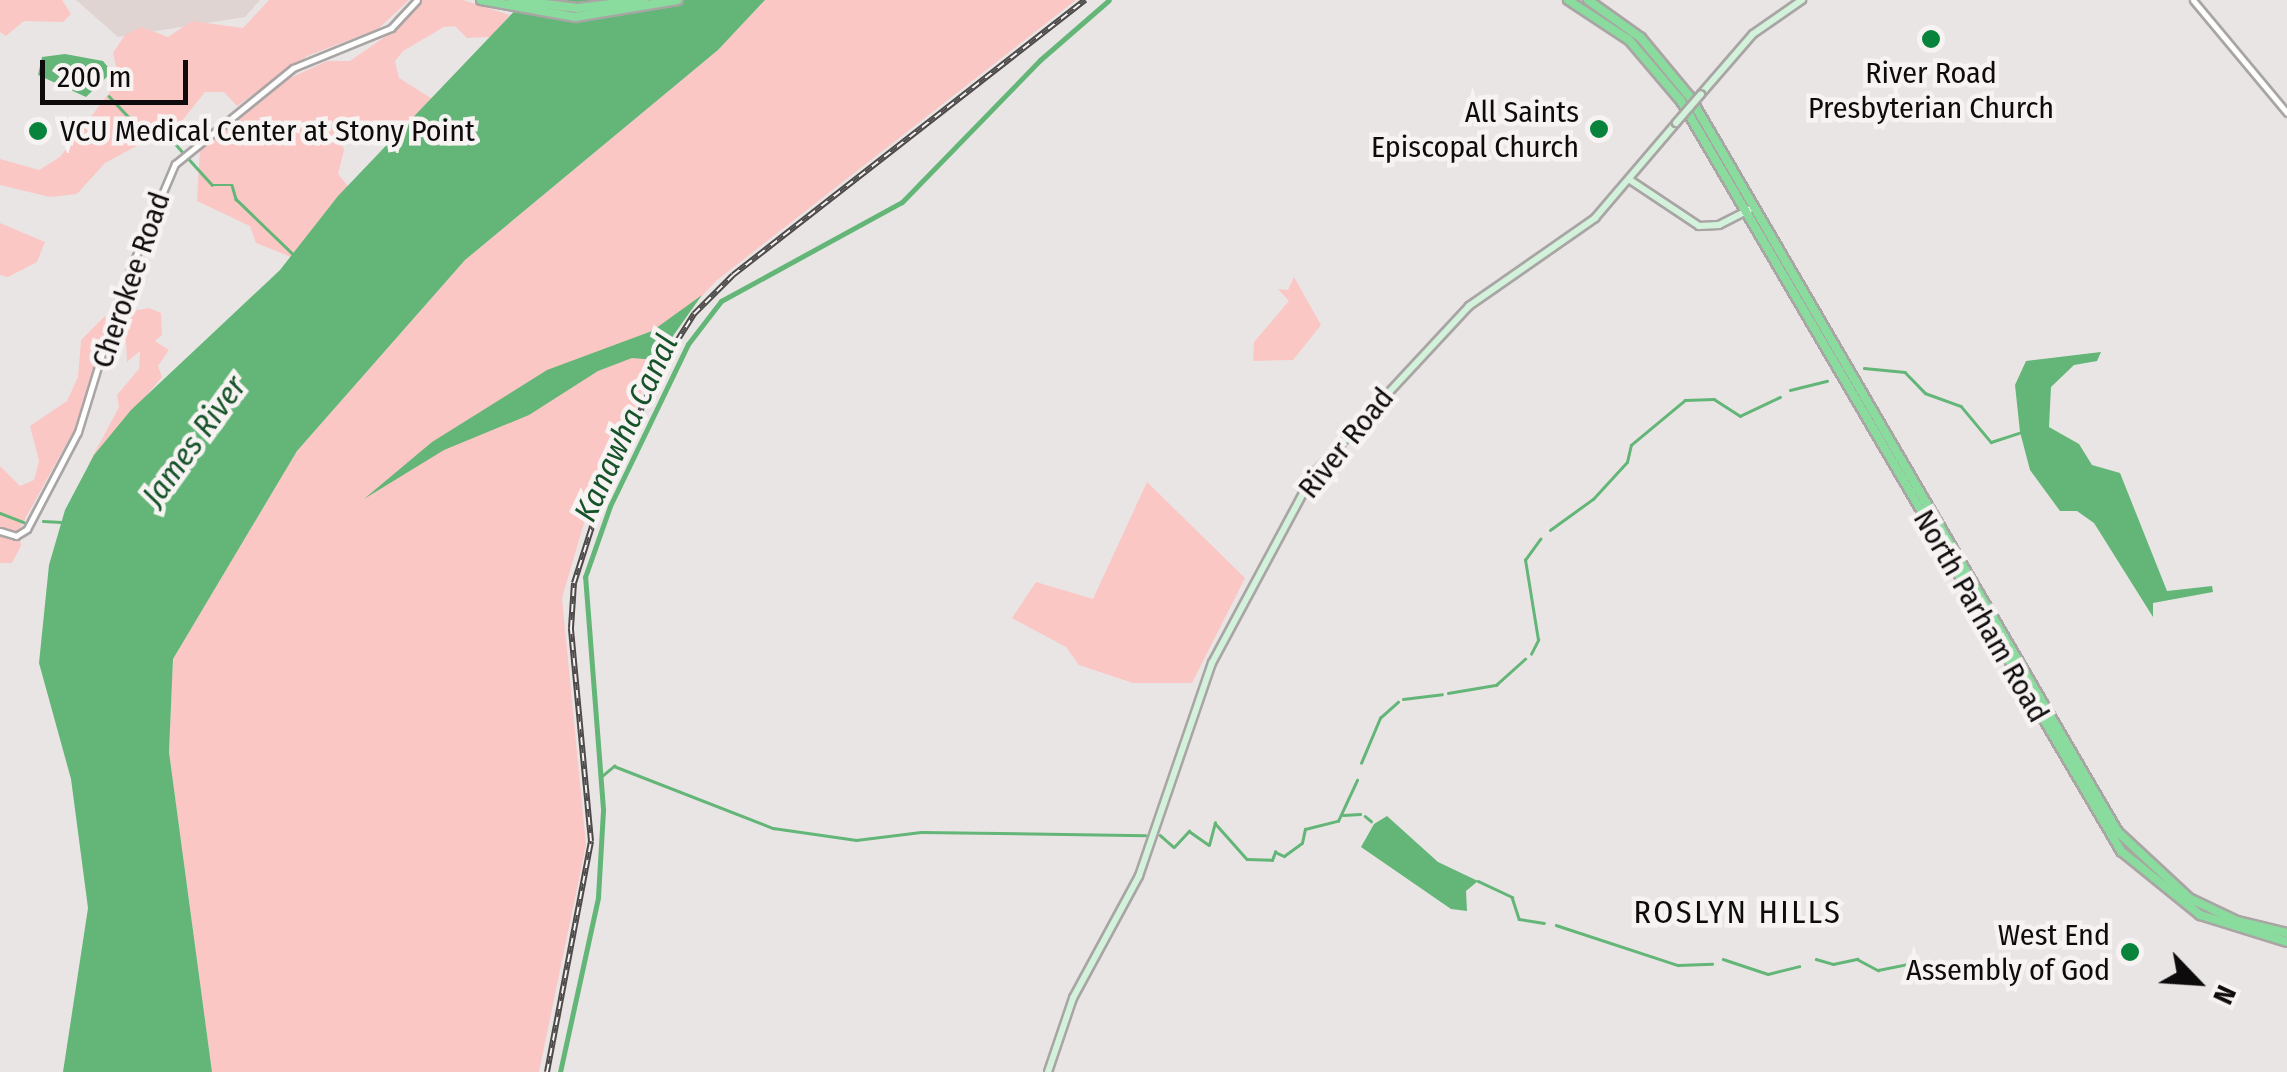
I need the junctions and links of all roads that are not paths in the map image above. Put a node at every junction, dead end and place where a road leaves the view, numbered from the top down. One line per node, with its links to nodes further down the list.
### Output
1 (417, 0): 13 (street, Cherokee Road)
2 (481, 0): 5 (highway)
3 (512, 0): 4 (highway)
4 (644, 0)
5 (678, 0)
6 (1568, 0): 12 (highway)
7 (1588, 0): 12 (highway)
8 (1802, 0): 11 (main road, River Road, bridge)
9 (2193, 0): 10 (street)
10 (2287, 113)
11 (1630, 180): 12 (main road); 16 (main road, River Road)
12 (1750, 209): 14 (highway, North Parham Road); 15 (highway, North Parham Road)
13 (0, 531)
14 (2287, 933)
15 (2287, 942)
16 (1048, 1072)

